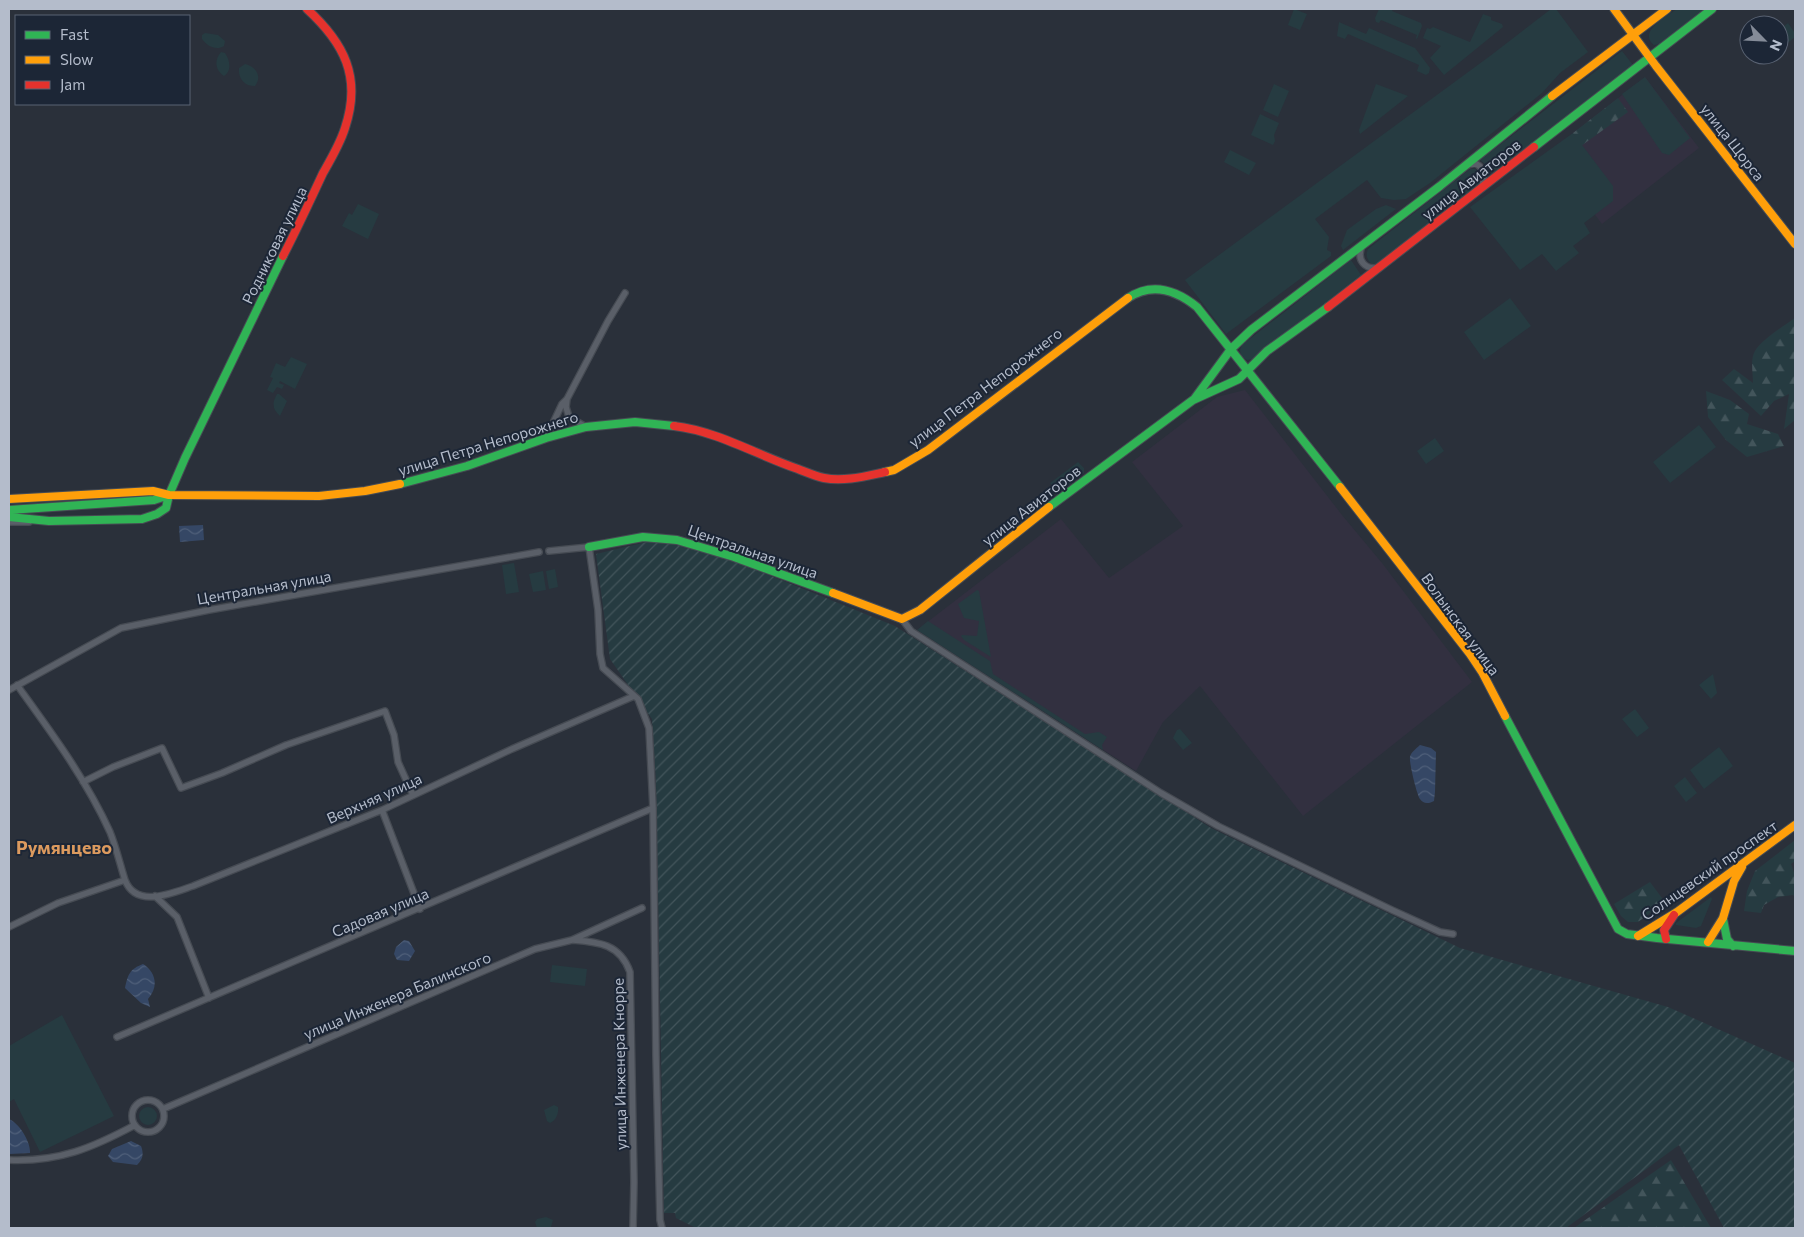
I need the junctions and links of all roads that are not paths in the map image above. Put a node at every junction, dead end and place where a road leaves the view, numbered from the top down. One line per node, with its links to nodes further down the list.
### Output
1 (307, 9): 19 (street, Родниковая улица)
2 (1614, 9): 5 (street, улица Щорса)
3 (1667, 9): 5 (street, улица Авиаторов)
4 (1712, 9): 6 (street, улица Авиаторов)
5 (1632, 34): 6 (street, улица Щорса); 7 (street, улица Авиаторов)
6 (1650, 57): 8 (street, улица Авиаторов); 10 (street, улица Щорса)
7 (1465, 165): 8 (street); 9 (street, улица Авиаторов)
8 (1481, 188): 11 (street, улица Авиаторов)
9 (1363, 244): 11 (street); 13 (street, улица Авиаторов)
10 (1795, 244)
11 (1381, 267): 14 (street, улица Авиаторов)
12 (625, 293): 15 (street)
13 (1231, 349): 14 (street); 16 (street, улица Авиаторов); 17 (street, улица Петра Непорожнего)
14 (1247, 369): 16 (street, улица Авиаторов); 46 (street, Волынская улица)
15 (568, 399): 17 (street); 18 (street)
16 (1193, 400): 28 (street, улица Авиаторов)
17 (586, 427): 18 (street, улица Петра Непорожнего)
18 (546, 438): 19 (street, улица Петра Непорожнего)
19 (170, 495): 20 (street, улица Петра Непорожнего); 21 (street, улица Петра Непорожнего); 24 (street, Родниковая улица)
20 (9, 499)
21 (9, 510)
22 (9, 518): 24 (street, Родниковая улица)
23 (9, 522): 24 (street)
24 (49, 522)
25 (589, 546): 26 (street, Центральная улица); 28 (street, Центральная улица); 31 (street)
26 (549, 551)
27 (539, 552): 29 (street, Центральная улица)
28 (902, 620): 45 (street)
29 (17, 685): 30 (street, Центральная улица); 32 (street)
30 (9, 690)
31 (634, 696): 33 (street, Верхняя улица); 34 (street)
32 (83, 782): 33 (street); 38 (street)
33 (414, 795): 35 (street, Верхняя улица)
34 (653, 808): 40 (street, Садовая улица); 58 (street)
35 (382, 810): 39 (street, Верхняя улица); 40 (street)
36 (1795, 825): 37 (street, Солнцевский проспект)
37 (1748, 861): 42 (street, Солнцевский проспект); 43 (street)
38 (124, 880): 39 (street, Верхняя улица); 44 (street)
39 (155, 896): 52 (street)
40 (420, 908): 52 (street, Садовая улица)
41 (642, 908): 48 (street, улица Инженера Балинского)
42 (1677, 912): 46 (street, Солнцевский проспект); 47 (street)
43 (1723, 918): 49 (street); 50 (street)
44 (9, 927)
45 (1453, 934)
46 (1638, 936): 47 (street, Волынская улица)
47 (1666, 939): 49 (street, Волынская улица)
48 (572, 940): 54 (street, улица Инженера Балинского); 57 (street, улица Инженера Кнорре)
49 (1708, 942): 50 (street, Волынская улица)
50 (1734, 946): 51 (street, Волынская улица)
51 (1795, 951)
52 (209, 998): 53 (street, Садовая улица)
53 (117, 1038)
54 (163, 1109): 55 (street); 55 (street)
55 (135, 1125): 56 (street)
56 (9, 1160)
57 (633, 1228)
58 (662, 1228)

